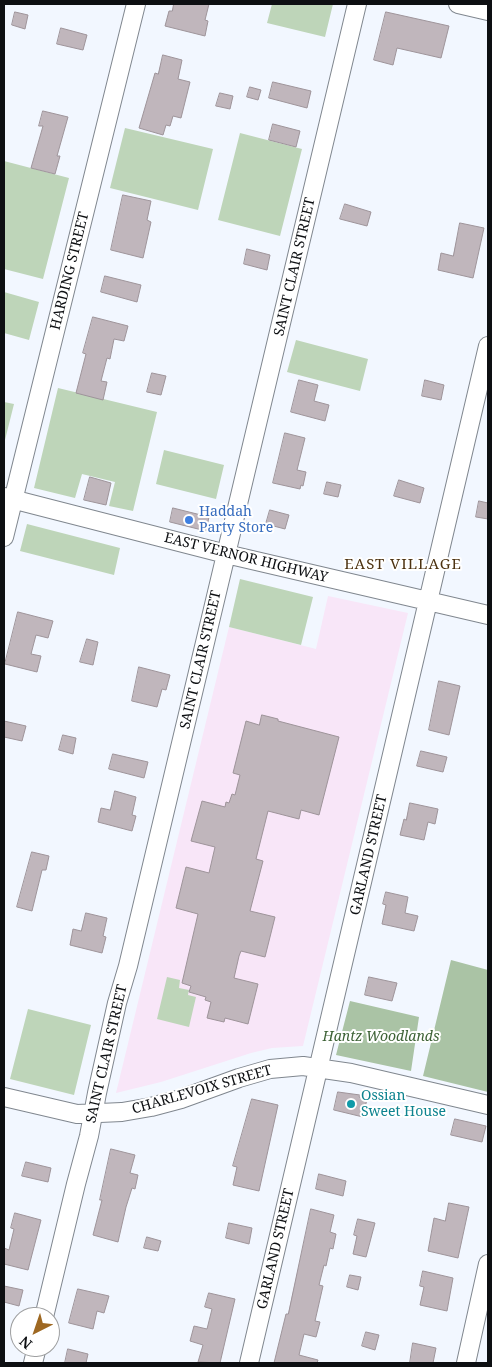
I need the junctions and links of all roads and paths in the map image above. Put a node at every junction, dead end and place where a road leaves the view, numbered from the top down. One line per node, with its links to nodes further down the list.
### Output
1 (136, 4): 6 (street, HARDING STREET)
2 (357, 4): 8 (street, SAINT CLAIR STREET)
3 (458, 4): 4 (street)
4 (488, 11)
5 (488, 346): 9 (street, GARLAND STREET)
6 (8, 498): 7 (street, HARDING STREET); 8 (street, EAST VERNOR HIGHWAY)
7 (4, 538)
8 (226, 554): 9 (street, EAST VERNOR HIGHWAY); 14 (street, SAINT CLAIR STREET)
9 (429, 601): 10 (street, EAST VERNOR HIGHWAY); 11 (street, GARLAND STREET)
10 (488, 615)
11 (319, 1068): 13 (street, CHARLEVOIX STREET); 14 (street, CHARLEVOIX STREET); 17 (street, GARLAND STREET)
12 (4, 1097): 14 (street, CHARLEVOIX STREET)
13 (488, 1105)
14 (93, 1114): 16 (street, SAINT CLAIR STREET)
15 (488, 1264): 18 (street)
16 (46, 1307)
17 (249, 1363)
18 (466, 1363)

